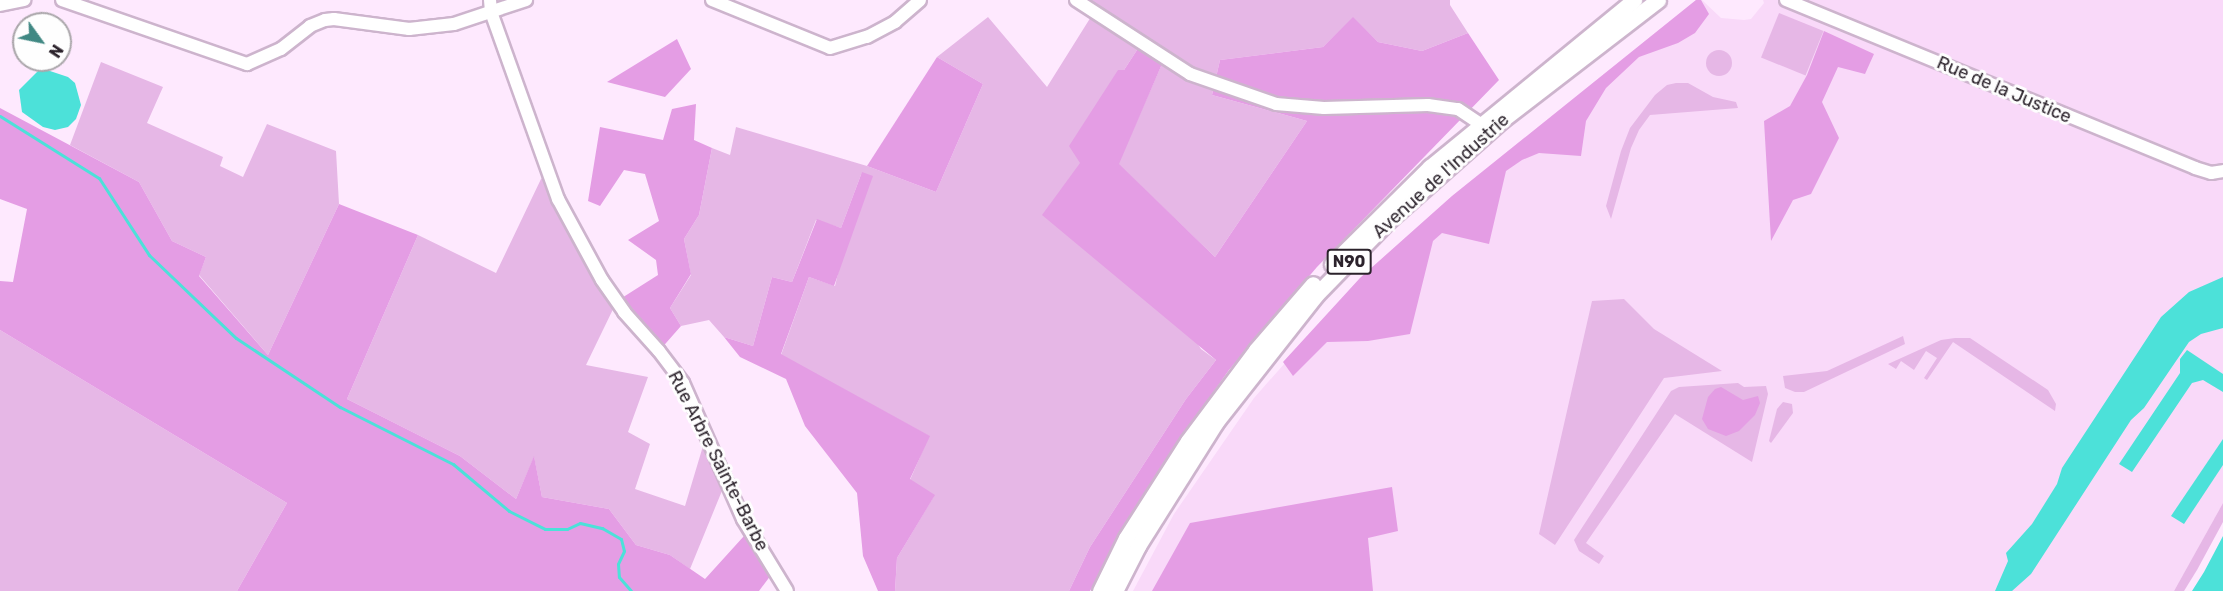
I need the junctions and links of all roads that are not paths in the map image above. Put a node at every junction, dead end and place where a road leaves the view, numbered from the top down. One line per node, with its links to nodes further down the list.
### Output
1 (24, 0): 10 (street)
2 (62, 0): 11 (street)
3 (526, 0): 11 (street)
4 (712, 0): 5 (street)
5 (920, 0)
6 (1076, 0): 13 (street)
7 (1634, 0): 13 (main road, Avenue de l'Industrie / N90)
8 (1658, 0): 12 (main road, Avenue de l'Industrie / N90)
9 (1786, 0): 15 (street, Rue de la Justice)
10 (0, 5)
11 (490, 6): 16 (street, Rue Arbre Sainte-Barbe)
12 (1502, 120): 13 (street); 14 (main road, Avenue de l'Industrie / N90)
13 (1480, 124): 14 (street); 17 (main road, Avenue de l'Industrie / N90)
14 (1474, 146): 18 (main road, Avenue de l'Industrie / N90)
15 (2223, 171)
16 (787, 591)
17 (1100, 591)
18 (1115, 591)

